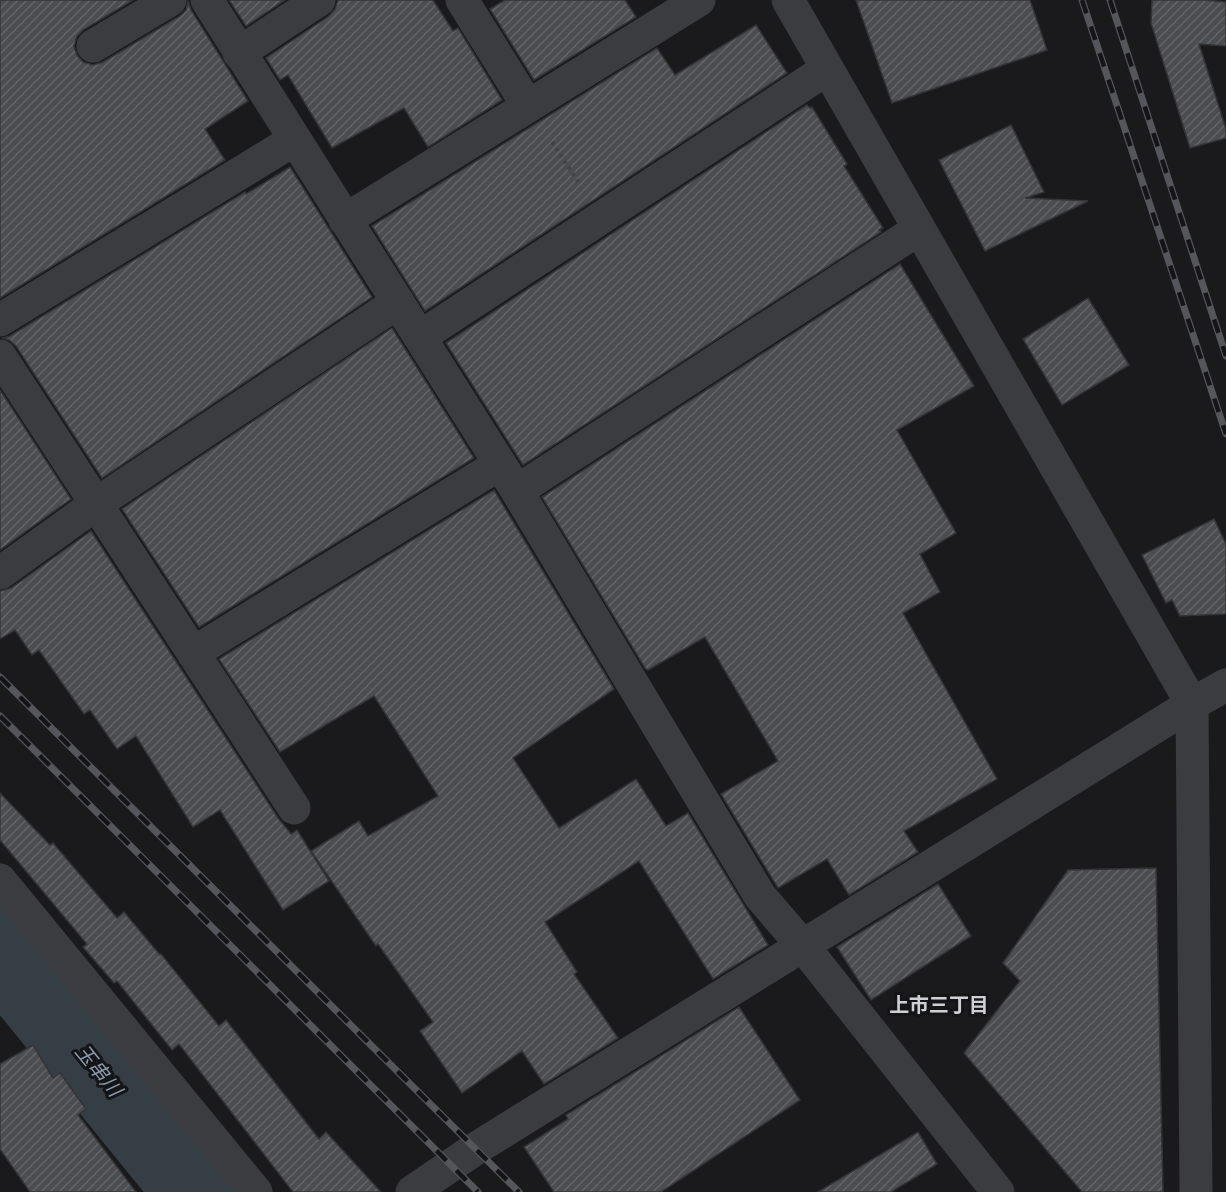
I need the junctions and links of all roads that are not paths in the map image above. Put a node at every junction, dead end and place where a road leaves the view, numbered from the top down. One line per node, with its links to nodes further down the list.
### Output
1 (170, 0): 7 (street)
2 (207, 0): 8 (street)
3 (319, 0): 8 (street)
4 (462, 0): 10 (street)
5 (699, 0): 10 (street)
6 (788, 0): 9 (street)
7 (93, 46)
8 (239, 53): 11 (street)
9 (827, 69): 13 (street); 16 (street)
10 (528, 106): 12 (street)
11 (294, 140): 12 (street); 15 (street)
12 (345, 220): 14 (street)
13 (920, 229): 18 (street); 23 (street)
14 (398, 302): 16 (street); 19 (street)
15 (0, 320)
16 (420, 337): 18 (street)
17 (0, 356): 19 (street)
18 (509, 477): 21 (street); 26 (street)
19 (96, 504): 20 (street); 21 (street)
20 (0, 573)
21 (193, 652): 24 (street)
22 (1226, 685): 23 (street)
23 (1192, 704): 26 (street); 30 (street)
24 (294, 808)
25 (0, 880): 27 (street)
26 (803, 946): 28 (street); 29 (street)
27 (256, 1192)
28 (412, 1192)
29 (998, 1192)
30 (1196, 1192)

